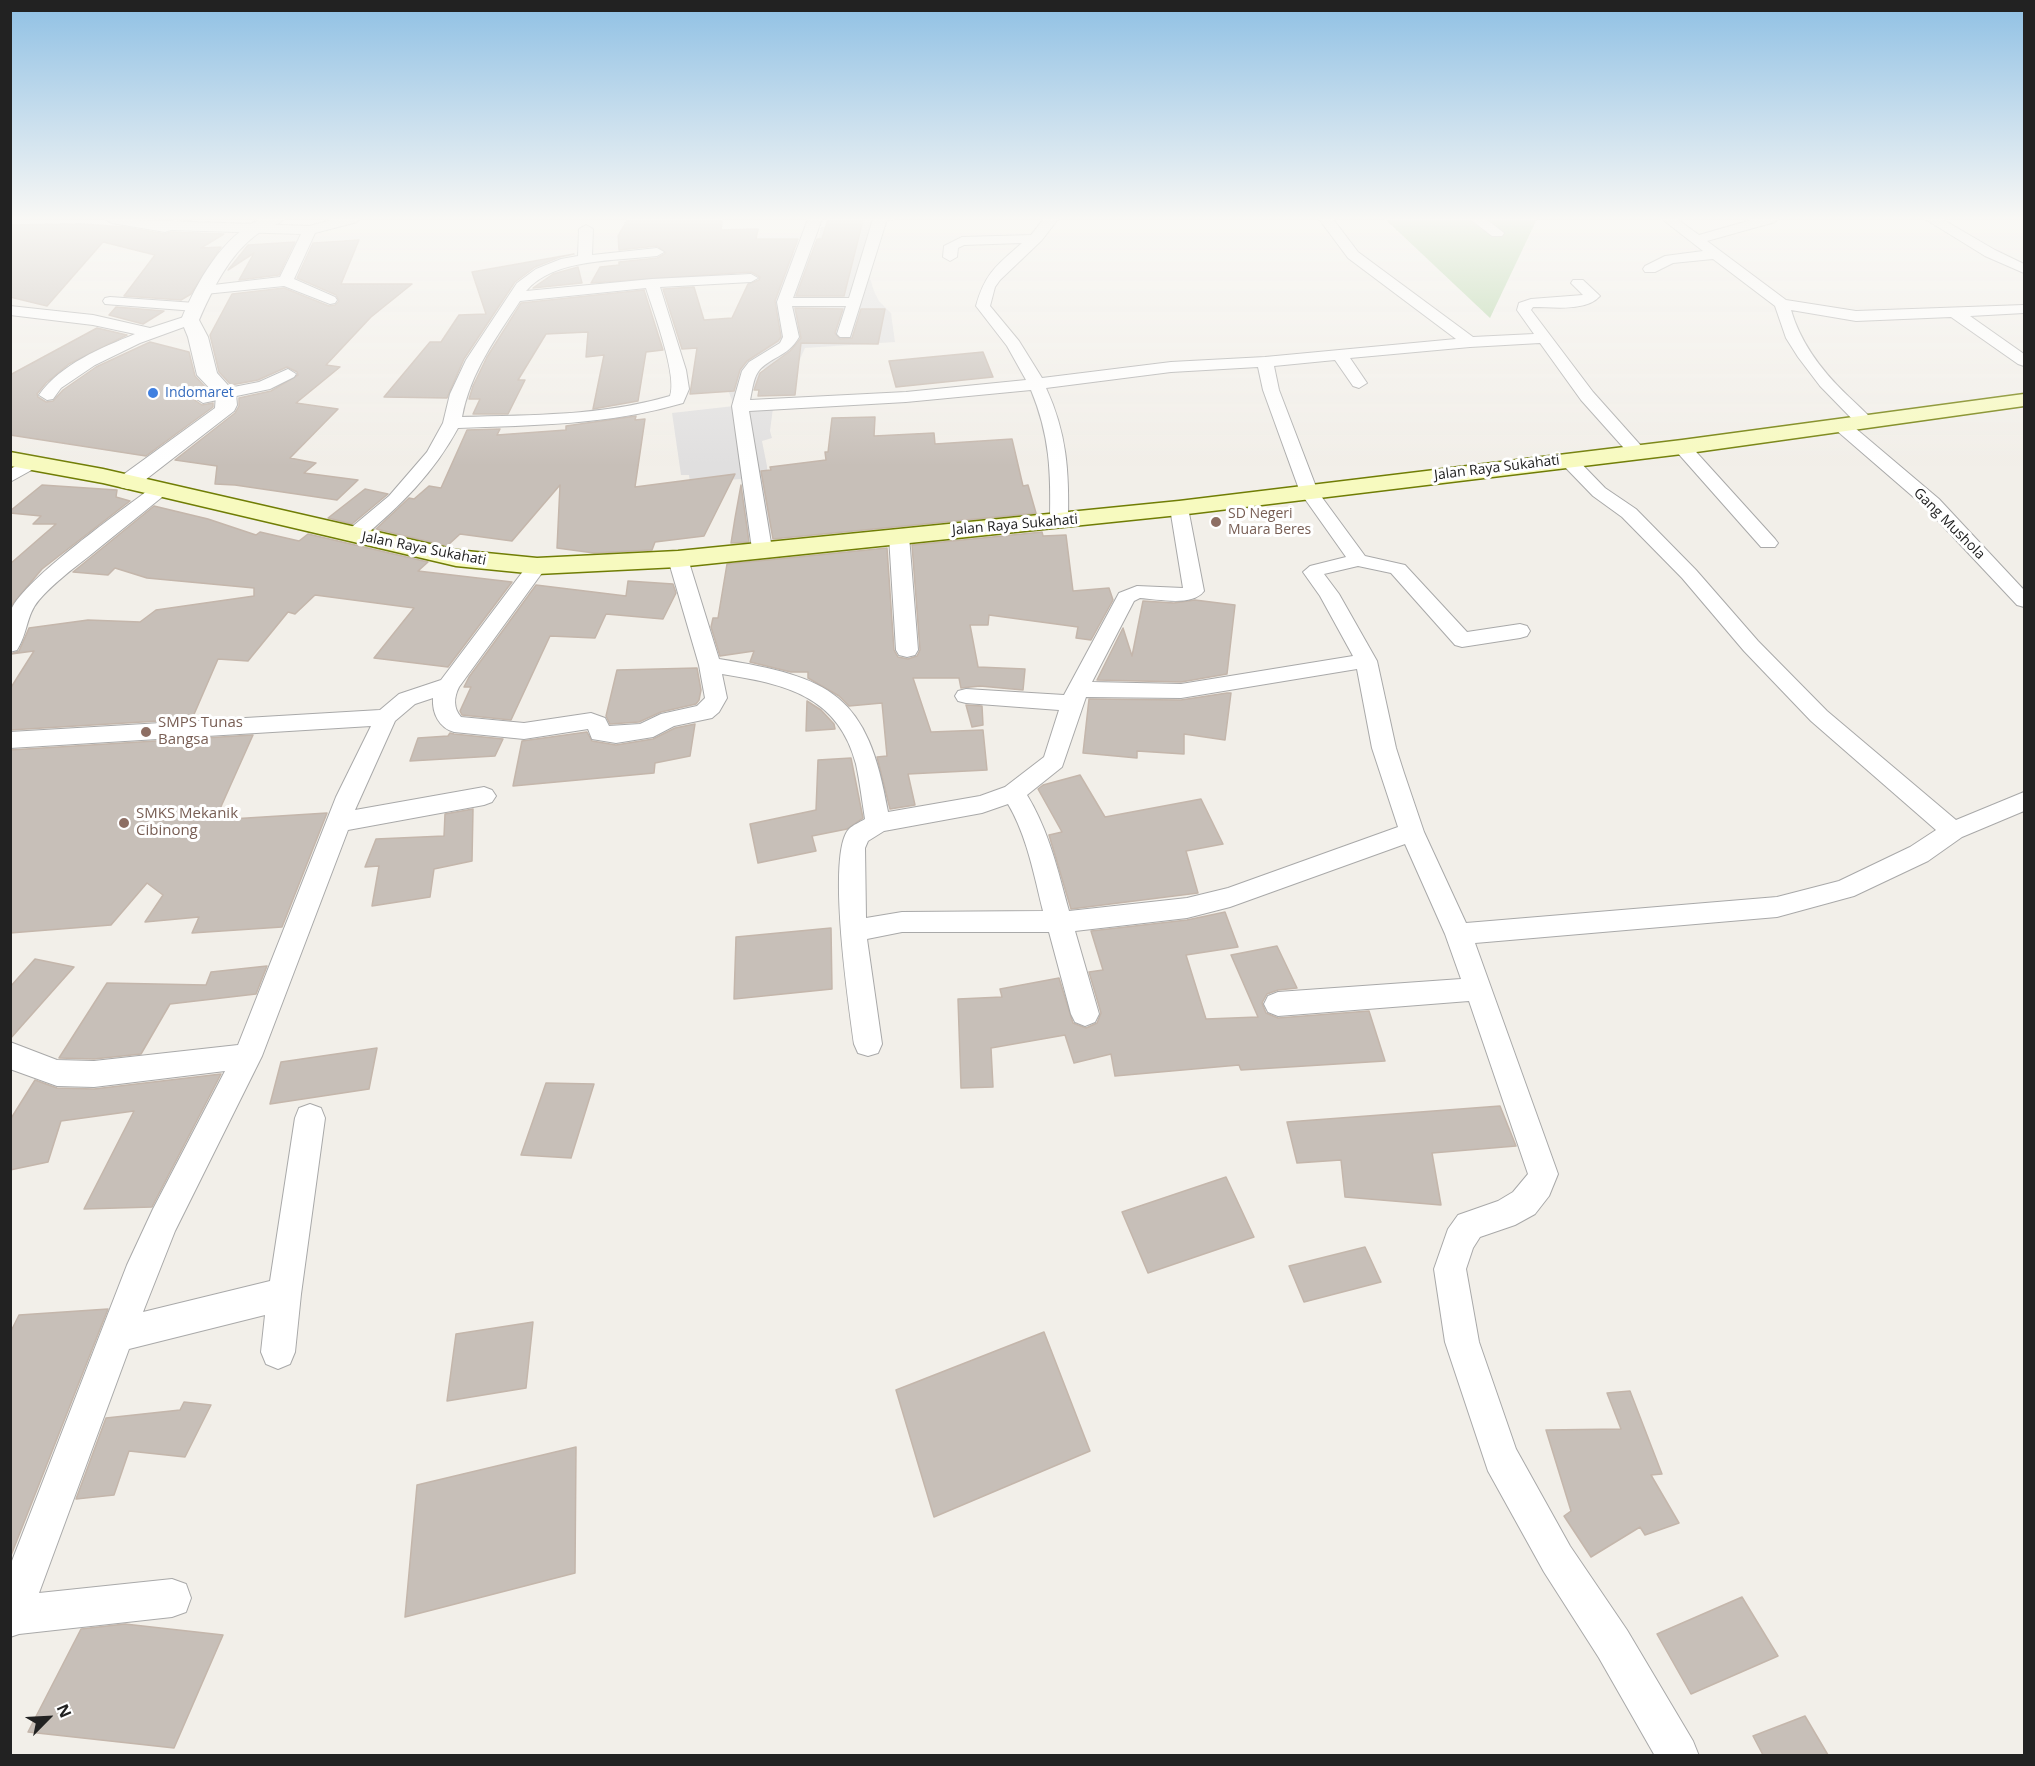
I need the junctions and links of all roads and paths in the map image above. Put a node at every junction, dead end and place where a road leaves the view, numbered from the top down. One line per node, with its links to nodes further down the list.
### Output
1 (112, 301): 18 (street)
2 (182, 301): 18 (street)
3 (200, 301): 14 (street)
4 (213, 301): 14 (street)
5 (511, 301): 34 (street)
6 (658, 301): 34 (street)
7 (984, 301): 28 (street)
8 (1415, 301): 22 (street)
9 (1573, 301): 21 (street)
10 (1779, 301): 13 (street)
11 (784, 302): 12 (street); 33 (street)
12 (853, 302): 20 (street)
13 (1782, 304): 17 (street); 35 (street, Gang Mushola)
14 (197, 306): 18 (street); 29 (street)
15 (2025, 309): 17 (street)
16 (10, 310): 19 (street)
17 (1953, 311): 24 (street)
18 (172, 316): 19 (street); 31 (street)
19 (150, 333): 30 (street)
20 (845, 334)
21 (1545, 338): 22 (street); 37 (street)
22 (1470, 342): 23 (street)
23 (1339, 355): 25 (street); 27 (street)
24 (2025, 361)
25 (1265, 362): 28 (street); 44 (street)
26 (288, 374): 29 (street)
27 (1359, 382)
28 (1037, 384): 33 (street); 46 (street)
29 (226, 394): 31 (street); 42 (street)
30 (47, 395)
31 (203, 398): 40 (street)
32 (2025, 399): 35 (main road, Jalan Raya Sukahati)
33 (740, 406): 50 (street)
34 (452, 423): 47 (street)
35 (1854, 424): 36 (main road, Jalan Raya Sukahati); 54 (street, Gang Mushola)
36 (1682, 447): 37 (main road, Jalan Raya Sukahati); 49 (street)
37 (1637, 452): 38 (main road, Jalan Raya Sukahati)
38 (1568, 460): 44 (main road, Jalan Raya Sukahati); 71 (street)
39 (21, 461): 40 (main road, Jalan Raya Sukahati); 41 (street)
40 (104, 476): 42 (main road, Jalan Raya Sukahati)
41 (10, 477)
42 (128, 482): 43 (main road, Jalan Raya Sukahati)
43 (161, 489): 47 (main road, Jalan Raya Sukahati); 55 (street)
44 (1309, 492): 45 (main road, Jalan Raya Sukahati); 52 (street)
45 (1179, 508): 46 (main road, Jalan Raya Sukahati); 63 (street)
46 (1059, 521): 48 (main road, Jalan Raya Sukahati)
47 (354, 535): 53 (main road, Jalan Raya Sukahati)
48 (899, 536): 50 (main road, Jalan Raya Sukahati); 58 (street)
49 (1768, 543)
50 (762, 549): 51 (main road, Jalan Raya Sukahati)
51 (678, 559): 53 (main road, Jalan Raya Sukahati); 60 (street)
52 (1358, 560): 56 (street); 59 (street)
53 (537, 566): 61 (street)
54 (2025, 601)
55 (14, 618): 57 (street)
56 (1520, 631)
57 (10, 645)
58 (907, 650)
59 (1366, 661): 63 (street); 72 (street)
60 (710, 665): 61 (street); 70 (street)
61 (449, 686): 64 (street)
62 (966, 696): 63 (street)
63 (1075, 696): 66 (street)
64 (386, 717): 65 (street); 69 (street)
65 (10, 740)
66 (1013, 793): 70 (street); 73 (street)
67 (484, 796): 69 (street)
68 (2025, 801): 71 (street)
69 (340, 822): 81 (street)
70 (878, 824): 74 (street)
71 (1953, 831): 75 (street)
72 (1412, 832): 73 (street); 75 (street)
73 (1061, 922): 74 (street); 78 (street)
74 (853, 931): 79 (street)
75 (1458, 934): 76 (street)
76 (1479, 989): 77 (street); 88 (street)
77 (1278, 1004)
78 (1085, 1014)
79 (867, 1044)
80 (10, 1054): 81 (street)
81 (248, 1056): 84 (street)
82 (310, 1118): 83 (street)
83 (284, 1294): 84 (street); 85 (street)
84 (116, 1335): 87 (street)
85 (278, 1352)
86 (172, 1598): 87 (street)
87 (11, 1616)
88 (1678, 1755)

